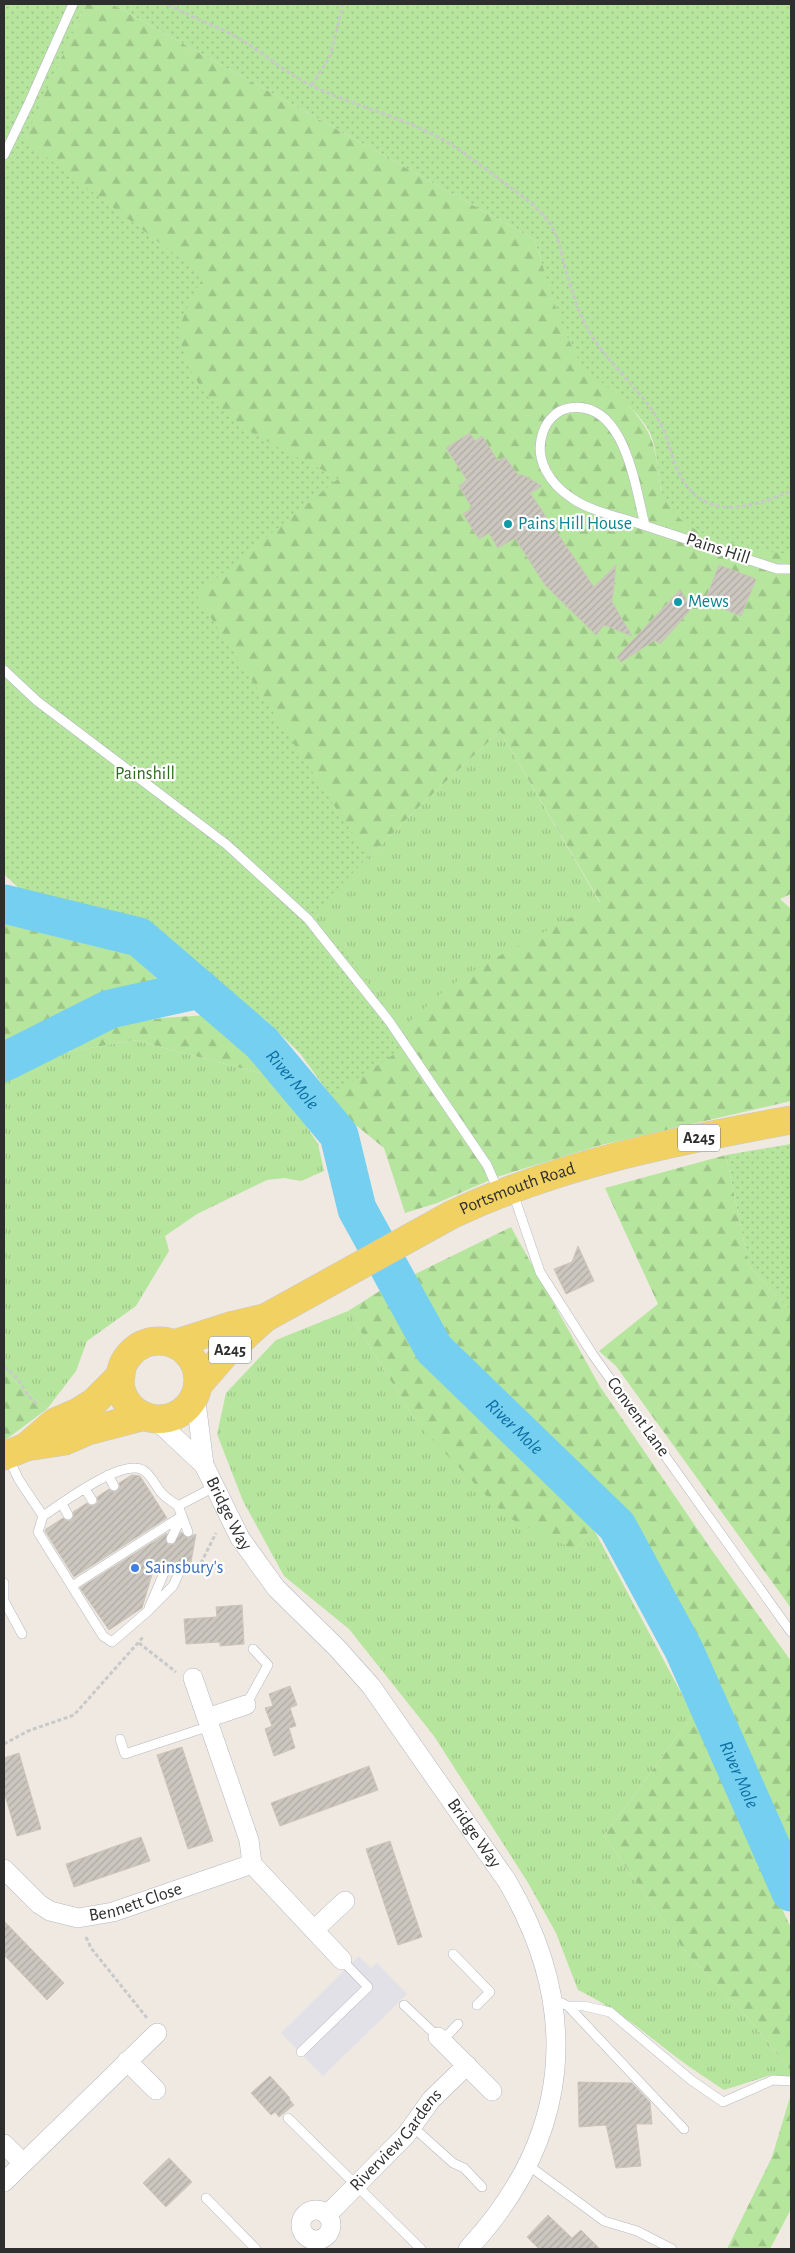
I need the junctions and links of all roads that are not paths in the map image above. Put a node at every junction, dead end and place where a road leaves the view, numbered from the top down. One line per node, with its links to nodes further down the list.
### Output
1 (73, 4): 2 (lane)
2 (4, 155)
3 (645, 525): 3 (lane, Pains Hill); 4 (lane, Pains Hill)
4 (791, 569)
5 (4, 670): 7 (lane, Convent Lane)
6 (791, 1120): 7 (main road, Portsmouth Road / A245)
7 (505, 1190): 8 (main road, Portsmouth Road / A245); 33 (lane, Convent Lane)
8 (265, 1318): 9 (main road, Portsmouth Road / A245); 11 (main road, Portsmouth Road / A245)
9 (174, 1344): 10 (main road); 11 (main road)
10 (121, 1375): 12 (main road); 13 (main road)
11 (197, 1389): 12 (main road); 14 (street, Bridge Way)
12 (150, 1417): 13 (main road); 14 (street, Bridge Way)
13 (12, 1453): 23 (lane)
14 (204, 1465): 17 (street, Bridge Way)
15 (108, 1475): 16 (lane); 18 (lane); 21 (lane)
16 (114, 1486)
17 (214, 1487): 21 (lane); 46 (street, Bridge Way)
18 (85, 1489): 19 (lane); 20 (lane)
19 (92, 1500)
20 (62, 1504): 22 (lane); 23 (lane)
21 (178, 1506): 24 (lane)
22 (68, 1515)
23 (43, 1516): 30 (lane)
24 (182, 1516): 25 (lane); 26 (lane); 30 (lane)
25 (188, 1532)
26 (171, 1539)
27 (182, 1566): 32 (lane)
28 (164, 1573): 32 (lane)
29 (4, 1583): 31 (lane)
30 (72, 1586): 32 (lane)
31 (4, 1601): 34 (lane)
32 (147, 1612)
33 (791, 1632)
34 (22, 1634)
35 (253, 1649): 37 (lane)
36 (193, 1678): 38 (street)
37 (246, 1705): 38 (street)
38 (208, 1722): 39 (lane); 40 (street)
39 (120, 1739)
40 (252, 1864): 41 (street, Bennett Close); 43 (street)
41 (4, 1869)
42 (345, 1901): 43 (street)
43 (314, 1930): 45 (street)
44 (453, 1954): 48 (lane)
45 (342, 1960): 52 (lane)
46 (560, 2002): 55 (lane); 60 (lane); 63 (street, Bridge Way)
47 (404, 2004): 51 (lane)
48 (478, 2005)
49 (458, 2024): 51 (lane)
50 (157, 2033): 53 (street)
51 (440, 2039): 54 (street)
52 (301, 2052)
53 (128, 2061): 56 (street); 62 (street)
54 (466, 2065): 57 (street); 59 (street, Riverview Gardens)
55 (791, 2081)
56 (156, 2090)
57 (492, 2090)
58 (288, 2118): 65 (lane)
59 (414, 2127): 65 (street, Riverview Gardens); 66 (lane)
60 (684, 2129)
61 (4, 2144): 62 (street)
62 (23, 2163): 64 (street)
63 (528, 2165): 71 (street, Bridge Way); 72 (lane)
64 (4, 2182)
65 (356, 2185): 68 (street, Riverview Gardens); 70 (lane)
66 (482, 2187)
67 (206, 2198): 69 (lane)
68 (299, 2243)
69 (256, 2249)
70 (421, 2249)
71 (468, 2249)
72 (672, 2249)

